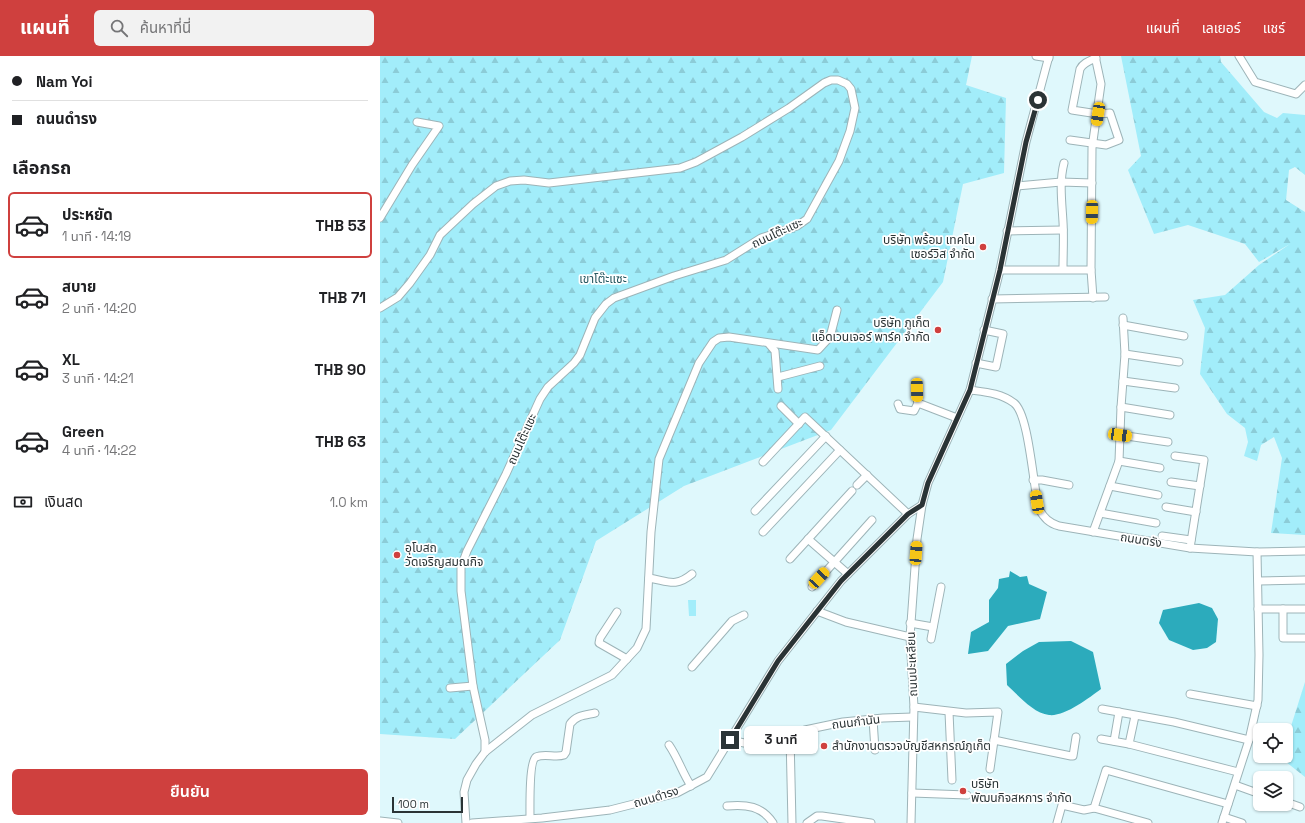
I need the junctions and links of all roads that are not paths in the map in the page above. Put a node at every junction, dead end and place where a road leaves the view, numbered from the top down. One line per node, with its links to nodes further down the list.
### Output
1 (1036, 56): 3 (street)
2 (1239, 56): 5 (street)
3 (1049, 57): 13 (street)
4 (1096, 57): 6 (street); 6 (street)
5 (1305, 85)
6 (1098, 114): 9 (street); 9 (street)
7 (417, 122): 14 (street)
8 (1070, 140): 9 (street)
9 (1093, 144): 12 (street)
10 (1064, 163): 11 (street)
11 (1061, 182): 12 (street); 13 (street); 15 (street)
12 (1092, 183): 19 (street)
13 (1017, 186): 16 (street)
14 (380, 218)
15 (1063, 230): 16 (street); 17 (street)
16 (1007, 231): 18 (street)
17 (1062, 269): 18 (street); 19 (street)
18 (1000, 270): 22 (street)
19 (1091, 270): 20 (street)
20 (1093, 298): 21 (street); 22 (street)
21 (1105, 298)
22 (992, 299): 25 (street)
23 (380, 308): 100 (street, ถนนโต๊ะแซะ)
24 (837, 310): 27 (street)
25 (984, 330): 30 (street); 30 (street)
26 (1184, 336): 28 (street)
27 (769, 344): 32 (street); 82 (street)
28 (1125, 354): 29 (street); 33 (street)
29 (1179, 362)
30 (976, 363): 37 (street)
31 (820, 366): 32 (street)
32 (778, 377): 35 (street)
33 (1123, 381): 34 (street); 41 (street)
34 (1175, 388)
35 (778, 389)
36 (917, 390): 38 (street)
37 (970, 390): 43 (street); 54 (street, ถนนตรัง)
38 (918, 403): 39 (street); 43 (street)
39 (898, 404)
40 (781, 406): 44 (street)
41 (1121, 407): 42 (street); 45 (street)
42 (1170, 415)
43 (958, 418): 62 (street)
44 (799, 424): 46 (street); 51 (street)
45 (1120, 435): 47 (street); 50 (street)
46 (826, 436): 48 (street); 64 (street)
47 (1168, 442)
48 (840, 450): 53 (street); 70 (street)
49 (1175, 456): 59 (street)
50 (1119, 461): 52 (street); 58 (street)
51 (763, 462)
52 (1160, 468)
53 (867, 475): 57 (street); 67 (street)
54 (1033, 480): 56 (street); 71 (street, ถนนตรัง)
55 (1171, 482): 59 (street)
56 (1069, 484)
57 (857, 485)
58 (1110, 486): 61 (street); 66 (street)
59 (1200, 486): 65 (street)
60 (852, 491): 73 (street)
61 (1158, 495)
62 (922, 505): 67 (street, ถนนดำรง); 93 (street, ถนนปะเหลียน)
63 (1166, 507): 65 (street)
64 (755, 511)
65 (1196, 512): 74 (street)
66 (1100, 513): 69 (street); 71 (street)
67 (908, 514): 81 (street, ถนนดำรง)
68 (872, 520): 79 (street)
69 (1156, 523)
70 (763, 532)
71 (1093, 532): 75 (street, ถนนตรัง)
72 (1162, 536): 74 (street)
73 (808, 539): 78 (street); 79 (street)
74 (1191, 540): 75 (street)
75 (1190, 548): 77 (street, ถนนตรัง)
76 (1305, 550): 77 (street, ถนนตรัง)
77 (1257, 552): 84 (street)
78 (790, 559)
79 (834, 562): 81 (street); 85 (street)
80 (692, 574): 82 (street)
81 (848, 574): 90 (street, ถนนดำรง)
82 (649, 578): 98 (street)
83 (1305, 580): 84 (street)
84 (1258, 581): 87 (street)
85 (812, 587)
86 (941, 587): 94 (street)
87 (1258, 609): 89 (street); 103 (street)
88 (1305, 609): 89 (street)
89 (1283, 610): 96 (street)
90 (817, 611): 95 (street); 115 (street, ถนนดำรง)
91 (617, 612): 98 (street)
92 (744, 615): 99 (street)
93 (910, 623): 94 (street); 95 (street, ถนนปะเหลียน)
94 (933, 627): 97 (street)
95 (910, 637): 104 (street, ถนนปะเหลียน)
96 (1305, 638)
97 (931, 640)
98 (627, 659): 122 (street)
99 (692, 667)
100 (472, 686): 101 (street); 122 (street, ถนนโต๊ะแซะ)
101 (450, 688)
102 (1190, 694): 103 (street)
103 (1257, 706): 117 (street)
104 (914, 707): 106 (street); 110 (street, ถนนปะเหลียน)
105 (1102, 709): 107 (street)
106 (948, 712): 116 (street); 125 (street)
107 (1119, 712): 109 (street); 118 (street)
108 (595, 713): 136 (street)
109 (1135, 716): 117 (street); 119 (street)
110 (913, 717): 111 (street, ถนนกำนัน); 129 (street, ถนนปะเหลียน)
111 (873, 719): 112 (street, ถนนกำนัน); 121 (street)
112 (790, 736): 115 (street, ถนนกำนัน); 143 (street)
113 (1076, 737): 116 (street)
114 (1101, 739): 118 (street)
115 (730, 740): 127 (street, ถนนดำรง)
116 (994, 740): 123 (street)
117 (1249, 740): 124 (street)
118 (1114, 741): 119 (street)
119 (1129, 744): 124 (street)
120 (669, 745): 127 (street)
121 (875, 750)
122 (485, 752): 140 (street)
123 (990, 769)
124 (1238, 772): 126 (street)
125 (952, 780)
126 (1235, 785): 128 (street); 131 (street)
127 (690, 786): 136 (street, ถนนดำรง)
128 (1253, 791)
129 (912, 793): 130 (street); 146 (street, ถนนปะเหลียน)
130 (967, 796)
131 (1228, 804): 135 (street); 137 (street)
132 (1293, 804): 134 (street)
133 (727, 806): 142 (street)
134 (1300, 807)
135 (1094, 808): 147 (street); 148 (street)
136 (530, 818): 141 (street, ถนนดำรง)
137 (1223, 820): 149 (street)
138 (380, 821): 139 (street)
139 (398, 823)
140 (466, 823)
141 (472, 823)
142 (773, 823)
143 (792, 823)
144 (807, 823): 145 (street)
145 (871, 823)
146 (912, 823)
147 (1057, 823)
148 (1148, 823)
149 (1242, 823)

